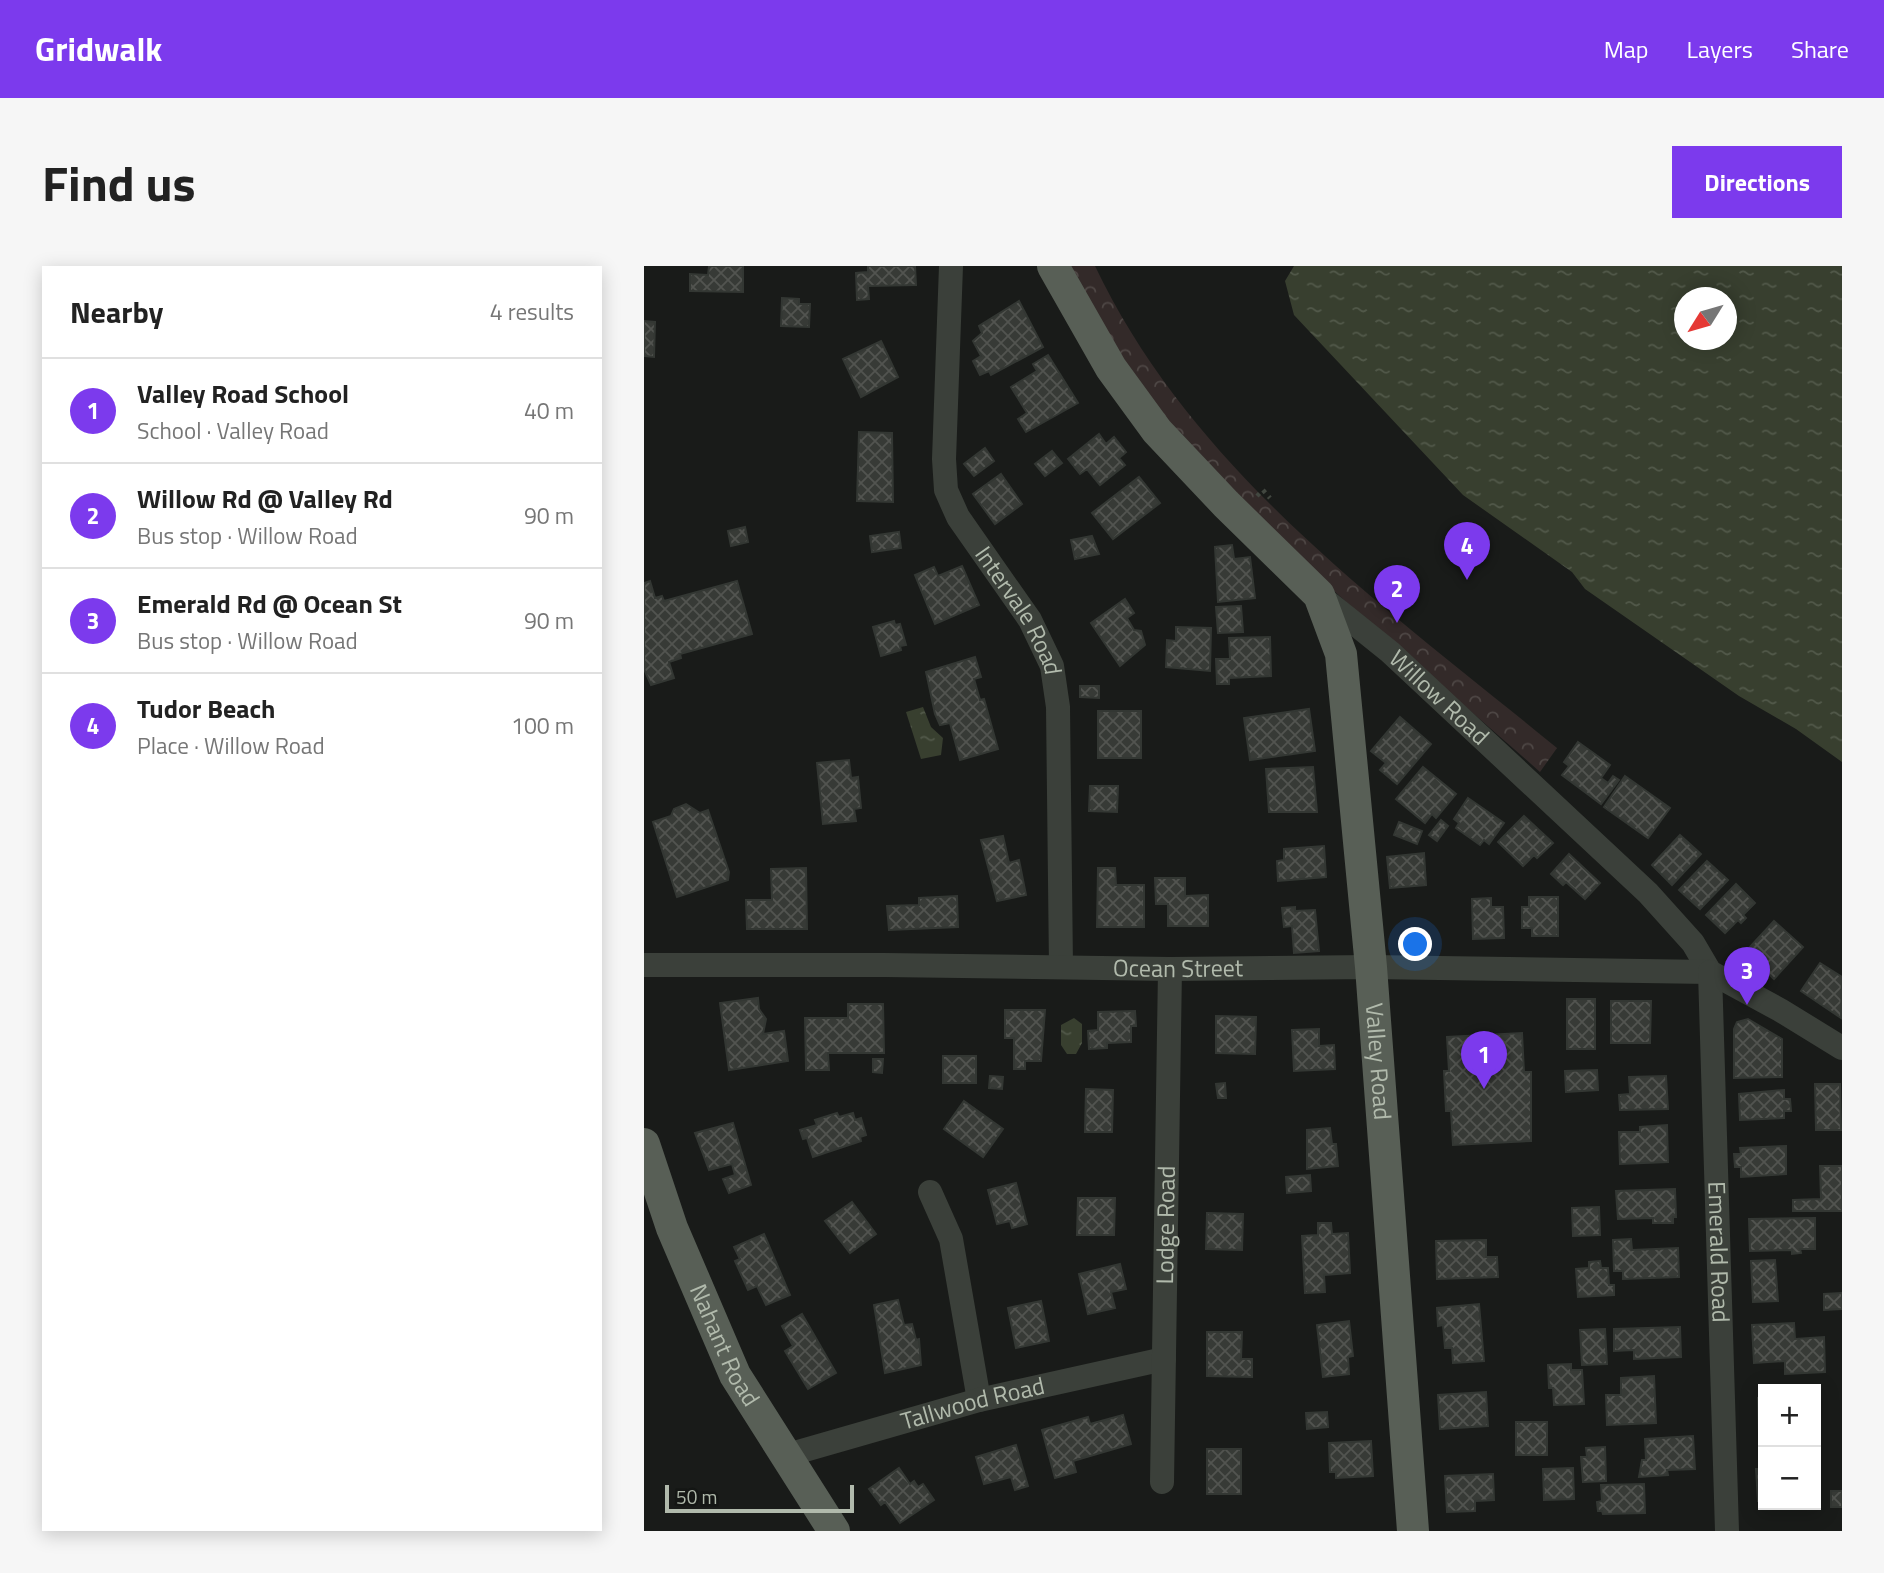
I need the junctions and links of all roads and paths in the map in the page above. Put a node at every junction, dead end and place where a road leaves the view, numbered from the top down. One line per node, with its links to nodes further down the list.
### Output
1 (951, 266): 7 (street, Intervale Road)
2 (1053, 266): 5 (main road, Willow Road)
3 (1257, 496): 4 (path)
4 (1270, 498)
5 (1319, 595): 8 (main road, Valley Road); 10 (street, Willow Road)
6 (644, 965): 7 (street, Ocean Street)
7 (1061, 967): 9 (street, Ocean Street)
8 (1371, 967): 9 (street, Ocean Street); 10 (street, Ocean Street); 19 (main road, Valley Road)
9 (1170, 969): 14 (street, Lodge Road)
10 (1710, 972): 11 (street); 20 (street, Emerald Road)
11 (1842, 1048)
12 (644, 1144): 16 (main road, Nahant Road)
13 (930, 1192): 15 (street)
14 (1164, 1359): 15 (street, Tallwood Road); 17 (street, Lodge Road)
15 (979, 1400): 16 (street, Tallwood Road)
16 (784, 1456): 18 (main road, Nahant Road)
17 (1162, 1482)
18 (834, 1531)
19 (1413, 1531)
20 (1727, 1531)

